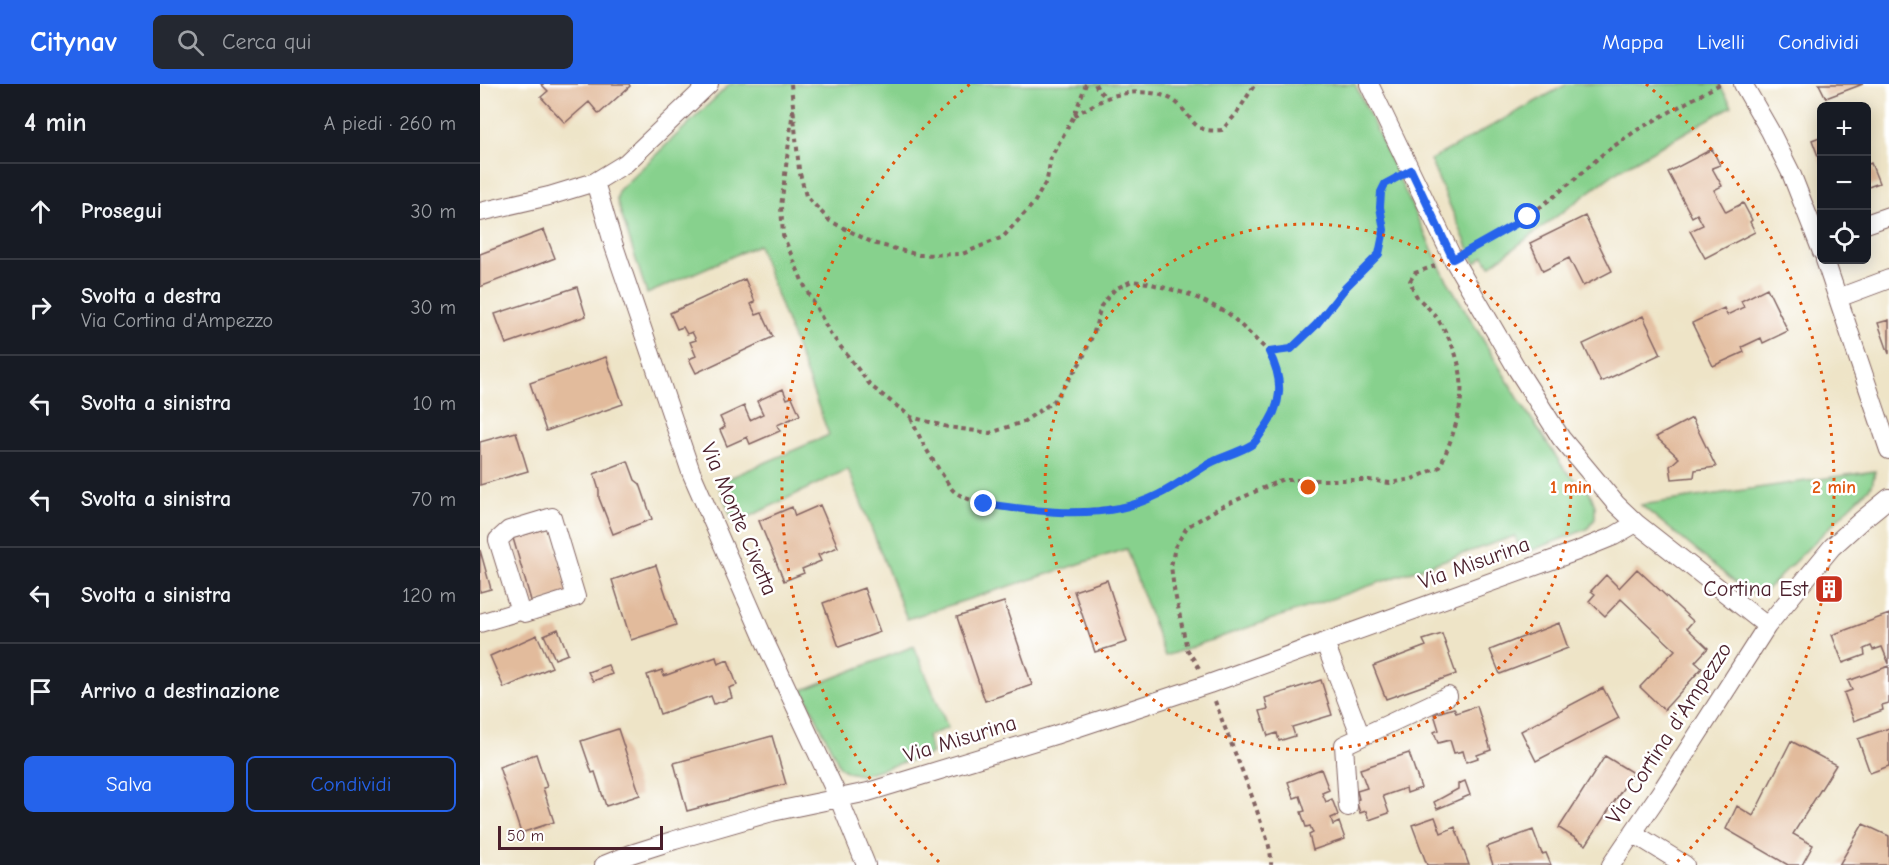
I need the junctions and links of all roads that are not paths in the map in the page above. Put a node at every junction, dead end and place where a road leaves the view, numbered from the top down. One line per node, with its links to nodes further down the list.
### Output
1 (709, 84): 4 (street)
2 (1369, 84): 14 (street)
3 (1743, 84): 8 (street)
4 (595, 182): 5 (street); 21 (street, Via Monte Civetta)
5 (480, 212)
6 (1889, 216): 7 (street)
7 (1871, 222)
8 (1817, 239)
9 (1826, 264): 11 (street)
10 (1889, 279): 11 (street)
11 (1838, 298): 12 (street)
12 (1889, 450)
13 (1889, 498): 17 (street, Via Cortina d'Ampezzo)
14 (1636, 523): 17 (street); 18 (street, Via Misurina)
15 (520, 611): 15 (street); 16 (street)
16 (480, 623)
17 (1767, 626): 23 (street, Via Cortina d'Ampezzo)
18 (1325, 643): 20 (street); 21 (street, Via Misurina)
19 (1448, 696): 20 (street)
20 (1361, 737): 22 (street)
21 (839, 799): 24 (street, Via Misurina); 25 (street, Via Monte Civetta)
22 (1348, 807)
23 (1633, 833): 26 (street, Via Cortina d'Ampezzo); 27 (street, Via Cortina d'Ampezzo)
24 (604, 865)
25 (866, 865)
26 (1611, 865)
27 (1685, 865)

